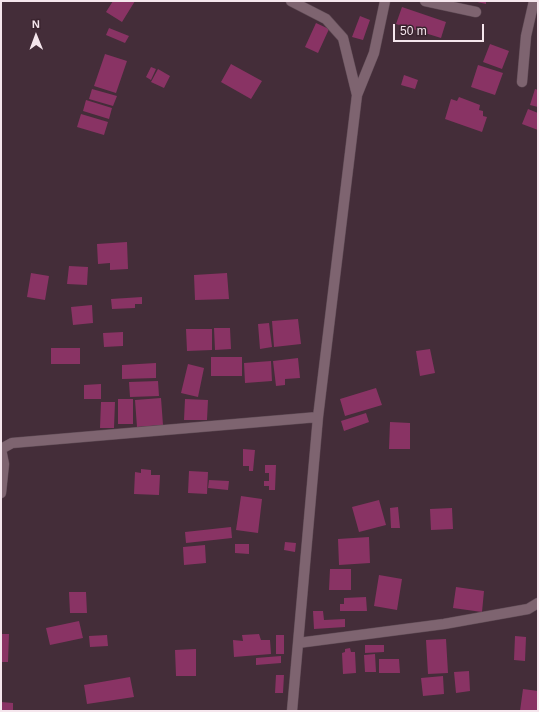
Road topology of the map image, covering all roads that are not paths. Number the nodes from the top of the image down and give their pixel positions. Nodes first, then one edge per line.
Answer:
1 (291, 1) edge
2 (385, 1) edge
3 (426, 1) edge
4 (534, 1) edge
5 (476, 12) dead end
6 (522, 82) dead end
7 (357, 95) junction
8 (318, 417) junction
9 (1, 493) edge
10 (538, 603) edge
11 (298, 642) junction
12 (292, 711) edge

1 - 7 street
2 - 7 street
3 - 5 street
4 - 6 street
7 - 8 street
8 - 9 street
8 - 11 street
10 - 11 street
11 - 12 street

